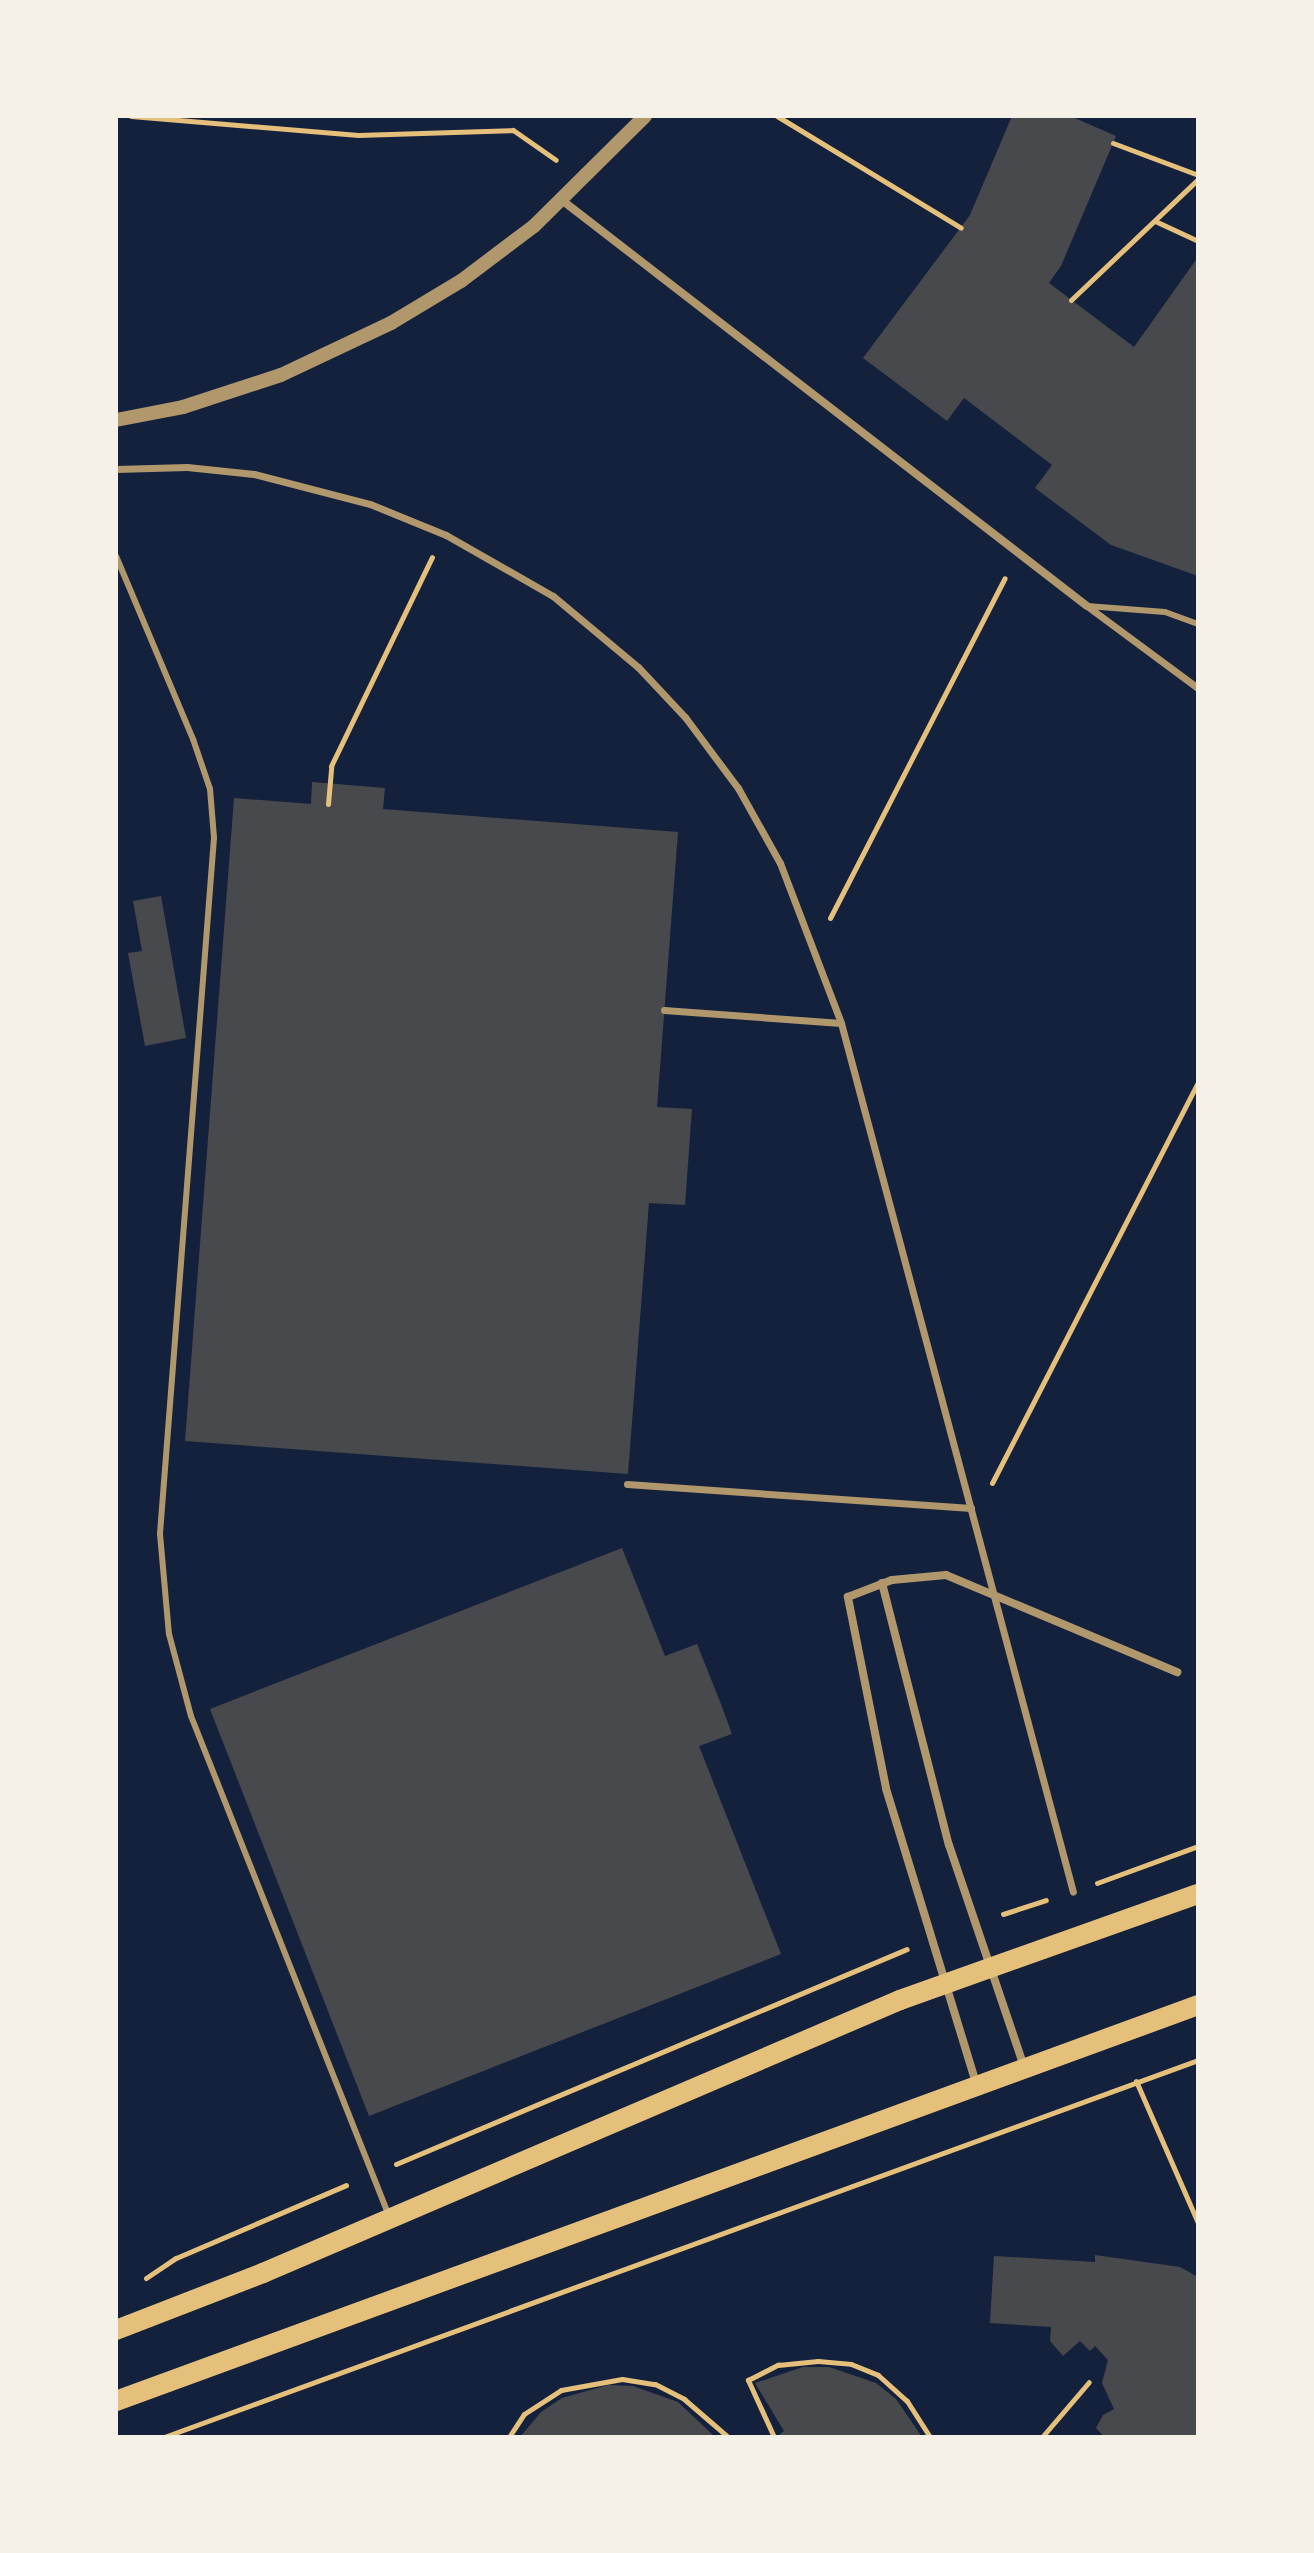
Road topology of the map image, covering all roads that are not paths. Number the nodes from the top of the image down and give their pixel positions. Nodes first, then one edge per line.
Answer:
1 (645, 116) edge
2 (563, 201) junction
3 (116, 420) edge
4 (116, 469) edge
5 (116, 556) edge
6 (1087, 606) junction
7 (1198, 624) edge
8 (1198, 688) edge
9 (664, 1010) dead end
10 (841, 1023) junction
11 (627, 1484) dead end
12 (971, 1508) junction
13 (882, 1583) junction
14 (1177, 1672) dead end
15 (1073, 1892) road end
16 (1198, 1894) edge
17 (989, 1966) junction
18 (946, 1982) junction
19 (1198, 2005) edge
20 (1024, 2066) junction
21 (976, 2083) junction
22 (390, 2219) junction
23 (116, 2330) edge
24 (116, 2401) edge

1 - 2 street
2 - 3 street
2 - 6 street
4 - 10 street
5 - 22 lane
6 - 7 lane
6 - 8 street
9 - 10 street
10 - 12 street
11 - 12 street
12 - 15 street
13 - 14 street
13 - 17 street
13 - 18 street
16 - 17 main road
17 - 18 main road
17 - 20 street
18 - 21 street
18 - 22 main road
19 - 20 main road
20 - 21 main road
21 - 24 main road
22 - 23 main road

